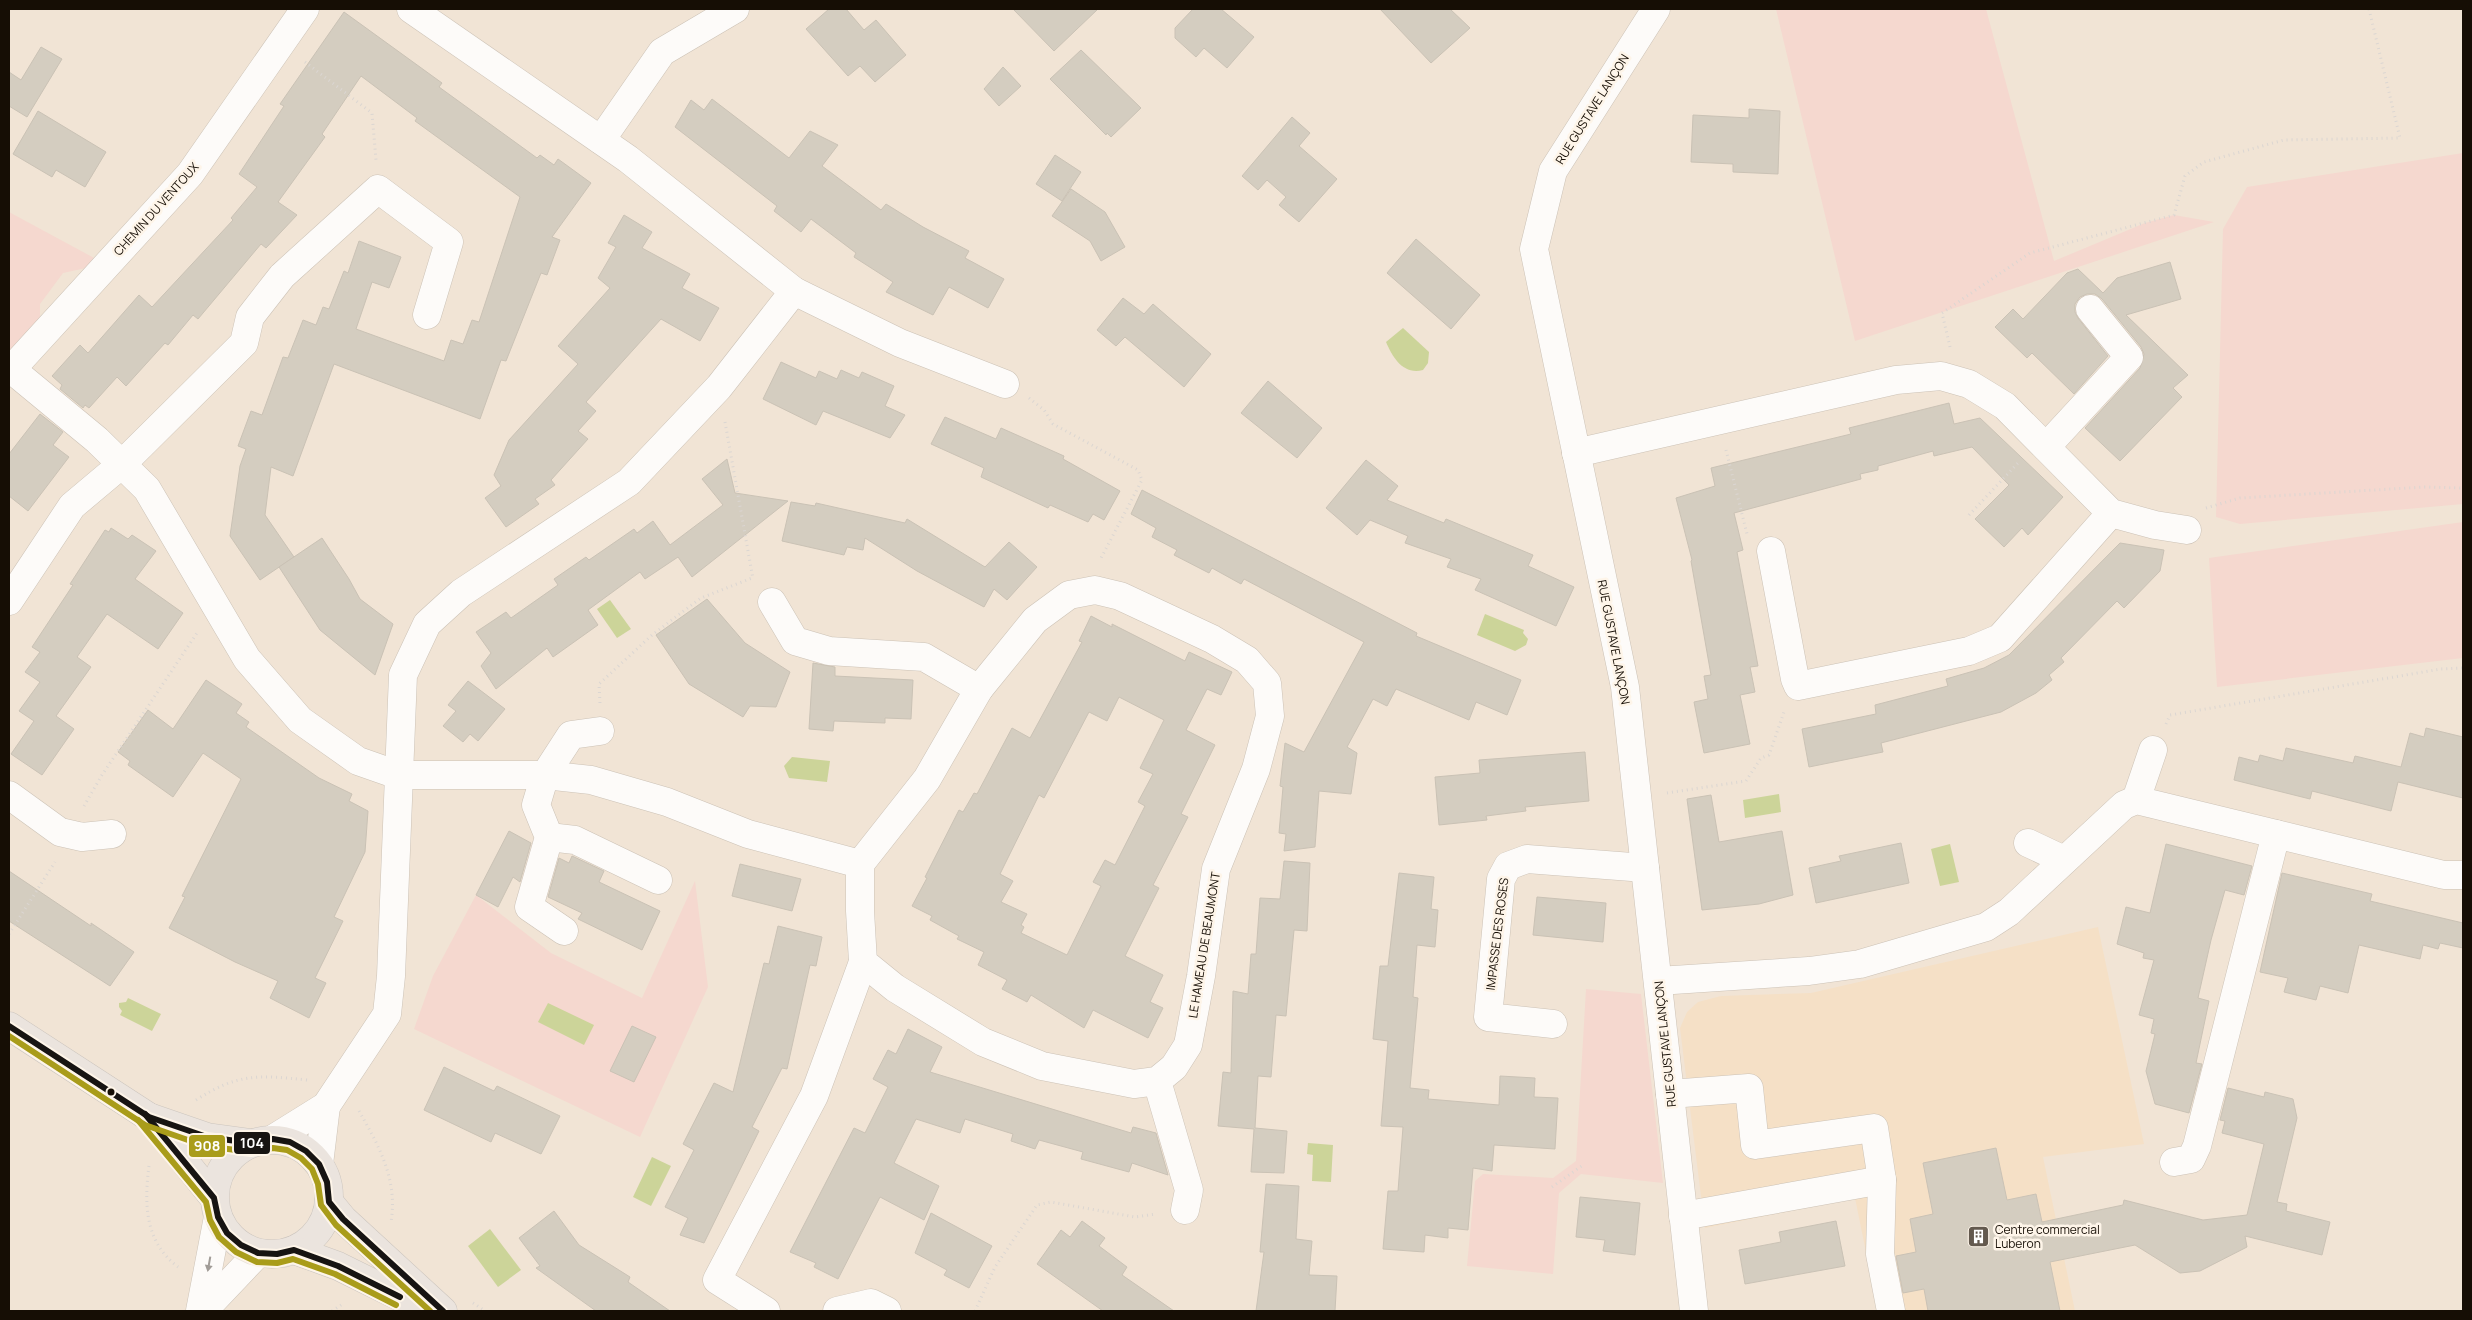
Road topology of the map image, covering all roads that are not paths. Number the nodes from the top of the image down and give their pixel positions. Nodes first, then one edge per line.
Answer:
1 (305, 9) edge
2 (411, 9) edge
3 (735, 9) edge
4 (1656, 9) edge
5 (601, 140) junction
6 (794, 290) junction
7 (2090, 309) dead end
8 (428, 314) dead end
9 (10, 370) edge
10 (1005, 384) road end
11 (2042, 444) junction
12 (1576, 453) junction
13 (122, 464) junction
14 (2111, 514) junction
15 (2192, 520) road end
16 (1771, 552) road end
17 (9, 601) edge
18 (772, 602) road end
19 (979, 689) junction
20 (600, 730) road end
21 (2152, 750) road end
22 (398, 775) junction
23 (545, 775) junction
24 (9, 795) edge
25 (2136, 800) junction
26 (112, 834) dead end
27 (2276, 834) junction
28 (549, 837) junction
29 (2028, 843) dead end
30 (2064, 860) junction
31 (860, 864) junction
32 (1645, 868) junction
33 (2463, 875) edge
34 (658, 880) dead end
35 (564, 931) dead end
36 (863, 962) junction
37 (1658, 981) junction
38 (1553, 1024) dead end
39 (9, 1026) edge
40 (1158, 1081) junction
41 (1670, 1094) junction
42 (326, 1106) junction
43 (149, 1117) junction
44 (262, 1141) junction
45 (2174, 1162) dead end
46 (318, 1164) junction
47 (1882, 1180) junction
48 (329, 1202) junction
49 (216, 1207) junction
50 (1185, 1210) road end
51 (1684, 1216) junction
52 (294, 1250) junction
53 (258, 1253) junction
54 (201, 1311) edge
55 (430, 1311) edge
56 (443, 1311) edge
57 (766, 1311) edge
58 (837, 1311) edge
59 (886, 1311) edge
60 (1694, 1311) edge
61 (1891, 1311) edge

1 - 9 street, CHEMIN DU VENTOUX
2 - 5 street
3 - 5 street
4 - 12 street, RUE GUSTAVE LANÇON
5 - 6 street
6 - 10 street
6 - 22 street
7 - 11 street
8 - 13 street
9 - 13 street
11 - 12 street
11 - 14 street
12 - 32 street, RUE GUSTAVE LANÇON
13 - 17 street
13 - 22 street
14 - 15 street
14 - 16 street
18 - 19 street
19 - 31 street, LE HAMEAU DE BEAUMONT
19 - 40 street, LE HAMEAU DE BEAUMONT
20 - 23 street
21 - 25 street
22 - 23 street
22 - 42 street
23 - 28 street
23 - 31 street
24 - 26 street
25 - 27 street
25 - 30 street
27 - 33 street
27 - 45 street
28 - 34 street
28 - 35 street
29 - 30 street
30 - 37 street
31 - 36 street
32 - 37 street, RUE GUSTAVE LANÇON
32 - 38 street, IMPASSE DES ROSES
36 - 40 street
36 - 57 street
37 - 41 street, RUE GUSTAVE LANÇON
39 - 43 main road
40 - 50 street
41 - 47 street
41 - 51 street, RUE GUSTAVE LANÇON
42 - 44 street
42 - 46 street
43 - 44 main road
43 - 49 main road
44 - 46 main road
44 - 49 main road
46 - 48 main road
47 - 51 street
47 - 61 street
48 - 52 main road
48 - 56 main road
49 - 53 main road
49 -> 54 street
51 - 60 street, RUE GUSTAVE LANÇON
52 - 53 main road
52 - 55 main road
53 - 54 street
58 - 59 street

